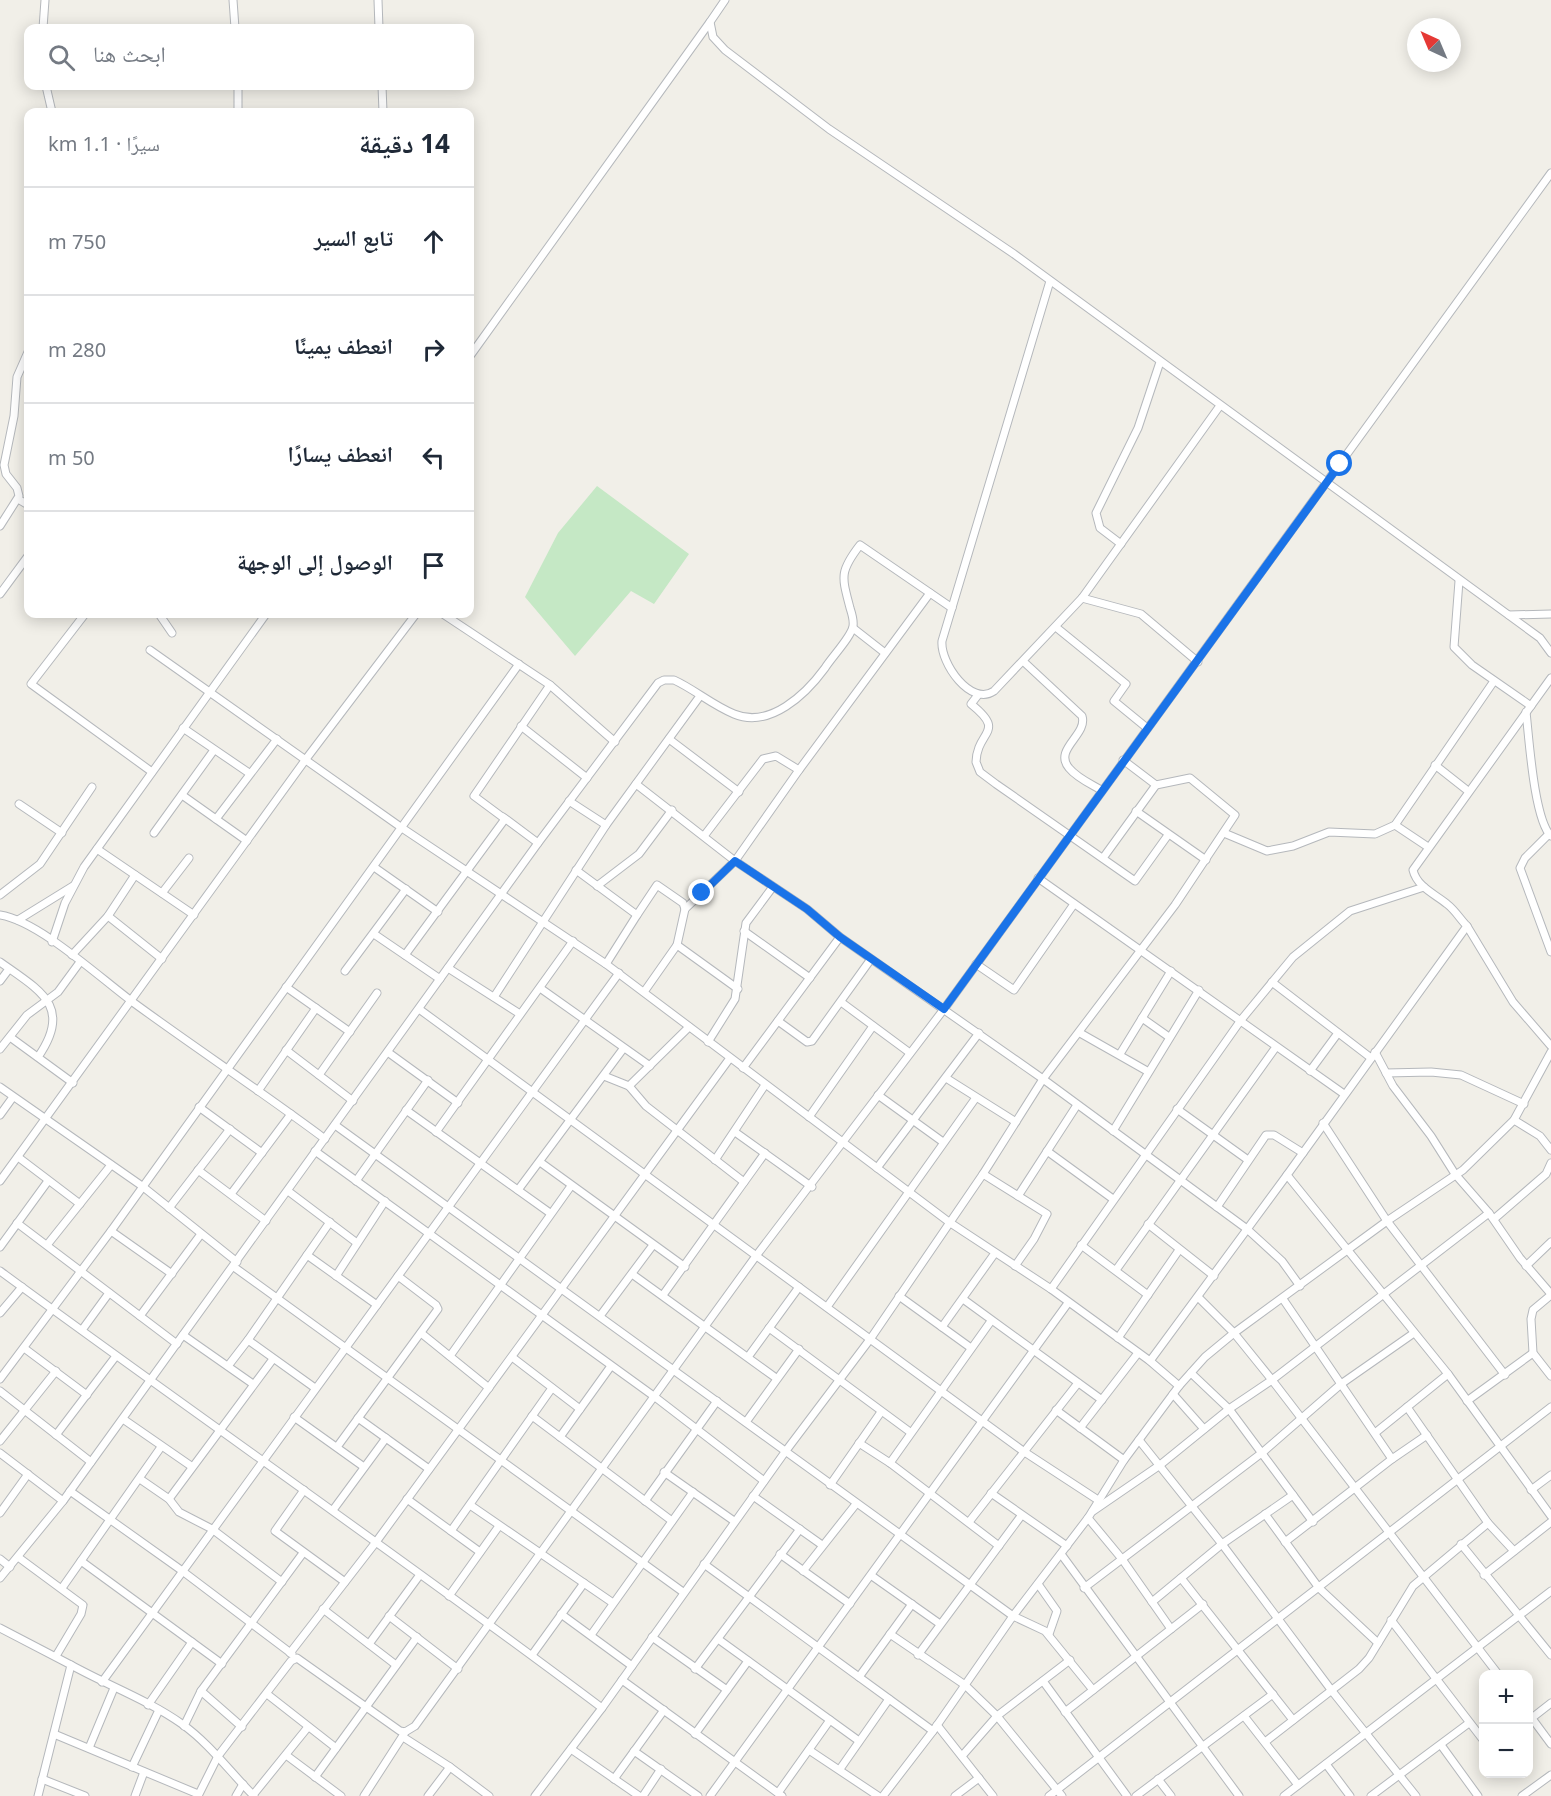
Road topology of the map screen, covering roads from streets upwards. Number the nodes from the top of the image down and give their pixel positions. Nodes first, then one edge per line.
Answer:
1 (45, 0) edge
2 (233, 0) edge
3 (378, 0) edge
4 (725, 0) edge
5 (710, 22) junction
6 (43, 24) edge
7 (235, 24) edge
8 (379, 24) edge
9 (47, 90) edge
10 (238, 90) edge
11 (382, 90) edge
12 (51, 108) edge
13 (238, 108) edge
14 (383, 108) edge
15 (1551, 172) edge
16 (1050, 281) junction
17 (474, 350) edge
18 (24, 361) edge
19 (1160, 362) junction
20 (1219, 406) junction
21 (1326, 484) junction
22 (18, 499) junction
23 (24, 503) edge
24 (0, 526) edge
25 (1121, 544) junction
26 (24, 561) edge
27 (1459, 581) junction
28 (930, 593) junction
29 (0, 594) edge
30 (1082, 598) junction
31 (952, 608) junction
32 (1507, 615) junction
33 (1551, 615) edge
34 (82, 618) edge
35 (162, 618) edge
36 (263, 618) edge
37 (413, 618) edge
38 (449, 618) edge
39 (853, 628) junction
40 (1057, 628) junction
41 (172, 633) dead end
42 (1540, 638) junction
43 (1551, 642) edge
44 (150, 650) dead end
45 (1551, 653) edge
46 (885, 654) junction
47 (1024, 662) junction
48 (1198, 662) junction
49 (519, 664) junction
50 (1551, 678) edge
51 (1494, 681) junction
52 (550, 685) junction
53 (210, 691) junction
54 (978, 695) junction
55 (700, 696) junction
56 (1528, 709) junction
57 (521, 726) junction
58 (183, 728) junction
59 (1147, 728) junction
60 (277, 738) junction
61 (669, 739) junction
62 (615, 742) junction
63 (214, 750) junction
64 (306, 759) junction
65 (1123, 760) junction
66 (1435, 765) junction
67 (799, 770) junction
68 (152, 772) junction
69 (249, 773) junction
70 (587, 778) junction
71 (636, 784) junction
72 (1156, 785) junction
73 (92, 787) dead end
74 (1101, 790) junction
75 (1468, 791) junction
76 (739, 792) junction
77 (182, 795) junction
78 (474, 796) junction
79 (569, 801) junction
80 (19, 804) dead end
81 (672, 810) junction
82 (1136, 812) junction
83 (216, 819) junction
84 (606, 825) junction
85 (1395, 825) junction
86 (402, 828) junction
87 (62, 833) junction
88 (154, 833) dead end
89 (1224, 833) junction
90 (1168, 835) junction
91 (1550, 835) edge
92 (704, 836) junction
93 (1070, 836) junction
94 (247, 841) junction
95 (538, 843) junction
96 (1428, 847) junction
97 (97, 849) junction
98 (189, 858) dead end
99 (1103, 858) junction
100 (1206, 860) junction
101 (735, 861) junction
102 (374, 867) junction
103 (576, 870) junction
104 (467, 873) junction
105 (135, 875) junction
106 (1038, 878) junction
107 (73, 886) junction
108 (597, 886) junction
109 (1424, 887) junction
110 (772, 888) junction
111 (406, 889) junction
112 (162, 893) junction
113 (0, 896) edge
114 (501, 896) junction
115 (1074, 904) junction
116 (685, 909) junction
117 (438, 912) junction
118 (0, 915) edge
119 (194, 915) junction
120 (637, 915) junction
121 (108, 916) junction
122 (18, 920) junction
123 (542, 922) junction
124 (1467, 926) junction
125 (744, 931) junction
126 (374, 934) junction
127 (840, 937) junction
128 (573, 941) junction
129 (52, 942) junction
130 (677, 945) junction
131 (1142, 951) junction
132 (1551, 952) edge
133 (72, 955) junction
134 (405, 956) junction
135 (162, 959) junction
136 (871, 959) junction
137 (0, 962) edge
138 (80, 962) junction
139 (606, 964) junction
140 (976, 964) junction
141 (448, 968) junction
142 (9, 969) junction
143 (345, 971) dead end
144 (1171, 971) junction
145 (618, 973) junction
146 (810, 978) junction
147 (440, 979) junction
148 (0, 981) edge
149 (1272, 982) junction
150 (286, 987) junction
151 (540, 988) junction
152 (738, 989) junction
153 (1199, 990) junction
154 (644, 992) junction
155 (377, 993) dead end
156 (494, 997) junction
157 (47, 1002) junction
158 (132, 1002) junction
159 (841, 1002) junction
160 (316, 1008) junction
161 (419, 1009) junction
162 (944, 1009) junction
163 (520, 1014) junction
164 (1142, 1018) junction
165 (583, 1020) junction
166 (1241, 1020) junction
167 (778, 1021) junction
168 (873, 1026) junction
169 (689, 1027) junction
170 (350, 1032) junction
171 (1080, 1032) junction
172 (979, 1033) junction
173 (1338, 1033) junction
174 (1169, 1036) junction
175 (10, 1037) junction
176 (708, 1042) junction
177 (1551, 1046) edge
178 (1276, 1047) junction
179 (0, 1049) edge
180 (623, 1049) junction
181 (286, 1050) junction
182 (1551, 1052) edge
183 (389, 1053) junction
184 (910, 1053) junction
185 (1120, 1054) junction
186 (1373, 1055) junction
187 (38, 1057) junction
188 (730, 1058) junction
189 (488, 1061) junction
190 (650, 1066) junction
191 (743, 1068) junction
192 (226, 1069) junction
193 (1147, 1071) junction
194 (1310, 1071) junction
195 (1386, 1073) junction
196 (319, 1075) junction
197 (604, 1076) junction
198 (946, 1078) junction
199 (1043, 1079) junction
200 (428, 1080) junction
201 (73, 1083) junction
202 (765, 1085) junction
203 (629, 1086) junction
204 (0, 1087) edge
205 (258, 1091) junction
206 (532, 1091) junction
207 (1344, 1094) junction
208 (878, 1095) junction
209 (13, 1097) junction
210 (975, 1099) junction
211 (353, 1101) junction
212 (458, 1102) junction
213 (1524, 1104) junction
214 (1077, 1105) junction
215 (199, 1107) junction
216 (1178, 1108) junction
217 (406, 1110) junction
218 (291, 1114) junction
219 (0, 1115) edge
220 (809, 1117) junction
221 (45, 1120) junction
222 (1514, 1120) junction
223 (571, 1121) junction
224 (914, 1121) junction
225 (1016, 1122) junction
226 (1323, 1123) junction
227 (335, 1125) junction
228 (230, 1130) junction
229 (436, 1131) junction
230 (677, 1131) junction
231 (1113, 1131) junction
232 (735, 1132) junction
233 (1214, 1136) junction
234 (325, 1139) junction
235 (844, 1142) junction
236 (943, 1142) junction
237 (1551, 1150) edge
238 (315, 1151) junction
239 (1047, 1151) junction
240 (262, 1153) junction
241 (765, 1153) junction
242 (1303, 1153) junction
243 (1145, 1154) junction
244 (374, 1155) junction
245 (18, 1157) junction
246 (715, 1160) junction
247 (1248, 1160) junction
248 (540, 1162) junction
249 (479, 1163) junction
250 (1551, 1163) edge
251 (111, 1166) junction
252 (877, 1168) junction
253 (198, 1170) junction
254 (983, 1174) junction
255 (1455, 1174) junction
256 (1287, 1175) junction
257 (645, 1177) junction
258 (0, 1181) edge
259 (48, 1181) junction
260 (356, 1181) junction
261 (1182, 1181) junction
262 (744, 1182) junction
263 (142, 1186) junction
264 (571, 1186) junction
265 (812, 1187) junction
266 (518, 1190) junction
267 (288, 1191) junction
268 (909, 1192) junction
269 (231, 1194) junction
270 (1018, 1196) junction
271 (1113, 1199) junction
272 (385, 1201) junction
273 (80, 1204) junction
274 (449, 1207) junction
275 (1216, 1207) junction
276 (169, 1208) junction
277 (550, 1213) junction
278 (614, 1216) junction
279 (1491, 1216) junction
280 (266, 1221) junction
281 (1387, 1221) junction
282 (330, 1222) junction
283 (949, 1222) junction
284 (17, 1223) junction
285 (1148, 1224) junction
286 (715, 1226) junction
287 (1247, 1229) junction
288 (111, 1232) junction
289 (201, 1234) junction
290 (429, 1234) junction
291 (1551, 1242) edge
292 (357, 1243) junction
293 (47, 1245) junction
294 (654, 1245) junction
295 (1081, 1245) junction
296 (0, 1247) edge
297 (1179, 1250) junction
298 (1346, 1251) junction
299 (995, 1253) junction
300 (307, 1255) junction
301 (756, 1256) junction
302 (518, 1258) junction
303 (236, 1264) junction
304 (1423, 1265) junction
305 (1015, 1266) junction
306 (1526, 1266) junction
307 (685, 1267) junction
308 (1116, 1270) junction
309 (0, 1271) edge
310 (81, 1271) junction
311 (172, 1274) junction
312 (632, 1274) junction
313 (336, 1276) junction
314 (398, 1276) junction
315 (1214, 1276) junction
316 (500, 1286) junction
317 (1300, 1286) junction
318 (22, 1287) junction
319 (799, 1287) junction
320 (563, 1289) junction
321 (1051, 1289) junction
322 (109, 1293) junction
323 (1382, 1293) junction
324 (663, 1295) junction
325 (1148, 1295) junction
326 (1551, 1295) edge
327 (899, 1296) junction
328 (277, 1297) junction
329 (1198, 1297) junction
330 (963, 1299) junction
331 (1283, 1299) junction
332 (1068, 1303) junction
333 (378, 1305) junction
334 (827, 1307) junction
335 (53, 1309) junction
336 (0, 1313) edge
337 (140, 1316) junction
338 (600, 1316) junction
339 (542, 1317) junction
340 (991, 1321) junction
341 (706, 1327) junction
342 (942, 1327) junction
343 (769, 1328) junction
344 (82, 1330) junction
345 (421, 1333) junction
346 (1234, 1333) junction
347 (1414, 1333) junction
348 (183, 1335) junction
349 (871, 1338) junction
350 (1118, 1338) junction
351 (248, 1340) junction
352 (177, 1344) junction
353 (346, 1347) junction
354 (1315, 1347) junction
355 (24, 1348) junction
356 (971, 1348) junction
357 (799, 1349) junction
358 (1033, 1350) junction
359 (1138, 1353) junction
360 (1533, 1353) junction
361 (117, 1356) junction
362 (450, 1356) junction
363 (512, 1357) junction
364 (748, 1357) junction
365 (273, 1359) junction
366 (1150, 1361) junction
367 (228, 1366) junction
368 (611, 1366) junction
369 (673, 1370) junction
370 (56, 1371) junction
371 (1191, 1373) junction
372 (1448, 1374) junction
373 (1505, 1375) junction
374 (1551, 1376) edge
375 (388, 1377) junction
376 (776, 1378) junction
377 (0, 1379) edge
378 (840, 1380) junction
379 (1272, 1380) junction
380 (150, 1381) junction
381 (1078, 1383) junction
382 (253, 1384) junction
383 (1341, 1384) junction
384 (1179, 1386) junction
385 (315, 1388) junction
386 (489, 1388) junction
387 (552, 1388) junction
388 (941, 1389) junction
389 (0, 1391) edge
390 (1173, 1394) junction
391 (87, 1395) junction
392 (655, 1397) junction
393 (1102, 1400) junction
394 (717, 1401) junction
395 (1467, 1401) junction
396 (1407, 1407) junction
397 (1551, 1407) edge
398 (580, 1409) junction
399 (1229, 1409) junction
400 (24, 1410) junction
401 (1056, 1410) junction
402 (881, 1412) junction
403 (532, 1416) junction
404 (294, 1417) junction
405 (358, 1418) junction
406 (123, 1419) junction
407 (1302, 1419) junction
408 (982, 1420) junction
409 (746, 1422) junction
410 (220, 1428) junction
411 (1080, 1428) junction
412 (459, 1429) junction
413 (697, 1429) junction
414 (1204, 1429) junction
415 (910, 1432) junction
416 (1375, 1433) junction
417 (56, 1436) junction
418 (1427, 1436) junction
419 (560, 1437) junction
420 (386, 1438) junction
421 (1139, 1440) junction
422 (0, 1441) edge
423 (859, 1443) junction
424 (1500, 1446) junction
425 (161, 1447) junction
426 (337, 1447) junction
427 (1023, 1451) junction
428 (785, 1452) junction
429 (1263, 1452) junction
430 (0, 1453) edge
431 (1392, 1459) junction
432 (501, 1460) junction
433 (1124, 1460) junction
434 (264, 1461) junction
435 (91, 1462) junction
436 (890, 1463) junction
437 (1160, 1465) junction
438 (191, 1466) junction
439 (364, 1467) junction
440 (429, 1468) junction
441 (603, 1468) junction
442 (664, 1472) junction
443 (28, 1474) junction
444 (1551, 1475) edge
445 (140, 1479) junction
446 (1458, 1479) junction
447 (764, 1481) junction
448 (830, 1485) junction
449 (1356, 1489) junction
450 (304, 1490) junction
451 (1531, 1490) junction
452 (70, 1491) junction
453 (693, 1492) junction
454 (929, 1493) junction
455 (991, 1493) junction
456 (1293, 1495) junction
457 (753, 1496) junction
458 (407, 1498) junction
459 (169, 1499) junction
460 (1098, 1500) junction
461 (63, 1501) junction
462 (645, 1501) junction
463 (856, 1504) junction
464 (1191, 1504) junction
465 (470, 1505) junction
466 (333, 1510) junction
467 (571, 1510) junction
468 (0, 1513) edge
469 (1265, 1514) junction
470 (1090, 1515) junction
471 (1021, 1516) junction
472 (1551, 1516) edge
473 (111, 1519) junction
474 (672, 1521) junction
475 (734, 1521) junction
476 (969, 1522) junction
477 (1313, 1522) junction
478 (1551, 1522) edge
479 (1488, 1523) junction
480 (499, 1526) junction
481 (212, 1529) junction
482 (800, 1529) junction
483 (451, 1531) junction
484 (1391, 1533) junction
485 (900, 1535) junction
486 (376, 1542) junction
487 (1285, 1542) junction
488 (1222, 1544) junction
489 (1461, 1544) junction
490 (822, 1545) junction
491 (999, 1546) junction
492 (1067, 1546) junction
493 (1514, 1551) junction
494 (480, 1552) junction
495 (303, 1553) junction
496 (540, 1554) junction
497 (780, 1554) junction
498 (1061, 1554) junction
499 (18, 1557) junction
500 (0, 1559) edge
501 (1122, 1559) junction
502 (81, 1561) junction
503 (643, 1563) junction
504 (704, 1564) junction
505 (10, 1567) junction
506 (182, 1570) junction
507 (802, 1570) junction
508 (1484, 1575) junction
509 (419, 1576) junction
510 (872, 1576) junction
511 (1424, 1576) junction
512 (0, 1578) edge
513 (1181, 1578) junction
514 (345, 1581) junction
515 (282, 1582) junction
516 (584, 1583) junction
517 (971, 1584) junction
518 (1038, 1584) junction
519 (62, 1588) junction
520 (1084, 1588) junction
521 (1319, 1588) junction
522 (1551, 1591) edge
523 (683, 1592) junction
524 (748, 1595) junction
525 (449, 1596) junction
526 (1152, 1602) junction
527 (613, 1603) junction
528 (849, 1604) junction
529 (912, 1604) junction
530 (1203, 1604) junction
531 (323, 1610) junction
532 (152, 1613) junction
533 (561, 1614) junction
534 (389, 1616) junction
535 (1013, 1616) junction
536 (1517, 1617) junction
537 (1280, 1618) junction
538 (1391, 1620) junction
539 (252, 1623) junction
540 (489, 1624) junction
541 (940, 1624) junction
542 (0, 1628) edge
543 (1171, 1629) junction
544 (890, 1634) junction
545 (1048, 1634) junction
546 (591, 1635) junction
547 (417, 1636) junction
548 (652, 1637) junction
549 (718, 1639) junction
550 (192, 1642) junction
551 (1378, 1643) junction
552 (369, 1644) junction
553 (819, 1647) junction
554 (1478, 1648) junction
555 (1239, 1649) junction
556 (290, 1653) junction
557 (532, 1655) junction
558 (918, 1655) junction
559 (1551, 1655) edge
560 (56, 1656) junction
561 (1136, 1657) junction
562 (297, 1658) junction
563 (1070, 1660) junction
564 (748, 1661) junction
565 (222, 1664) junction
566 (71, 1665) junction
567 (396, 1665) junction
568 (632, 1666) junction
569 (458, 1669) junction
570 (695, 1669) junction
571 (1495, 1670) edge
572 (859, 1677) junction
573 (622, 1680) junction
574 (1436, 1680) junction
575 (1043, 1681) junction
576 (102, 1682) junction
577 (965, 1685) junction
578 (114, 1688) junction
579 (787, 1689) junction
580 (727, 1690) junction
581 (1093, 1690) junction
582 (201, 1691) junction
583 (1332, 1691) junction
584 (267, 1694) junction
585 (1273, 1694) junction
586 (889, 1699) junction
587 (1168, 1702) junction
588 (1551, 1703) edge
589 (148, 1704) junction
590 (367, 1706) junction
591 (603, 1708) junction
592 (159, 1710) junction
593 (664, 1710) junction
594 (1065, 1712) junction
595 (997, 1716) junction
596 (1244, 1716) junction
597 (1533, 1716) edge
598 (830, 1720) junction
599 (1293, 1720) junction
600 (1533, 1722) edge
601 (1469, 1723) junction
602 (184, 1726) junction
603 (242, 1727) junction
604 (308, 1727) junction
605 (935, 1728) junction
606 (1367, 1733) junction
607 (54, 1734) junction
608 (695, 1734) junction
609 (404, 1735) junction
610 (1479, 1735) edge
611 (859, 1742) junction
612 (1265, 1742) junction
613 (1551, 1744) edge
614 (1441, 1745) junction
615 (1201, 1747) junction
616 (89, 1748) junction
617 (336, 1748) junction
618 (571, 1749) junction
619 (809, 1750) junction
620 (634, 1751) junction
621 (286, 1755) junction
622 (218, 1756) junction
623 (962, 1756) junction
624 (1099, 1757) junction
625 (735, 1764) junction
626 (1326, 1764) junction
627 (132, 1767) junction
628 (450, 1767) junction
629 (661, 1769) junction
630 (840, 1769) junction
631 (144, 1772) junction
632 (1400, 1775) junction
633 (1551, 1775) edge
634 (315, 1777) junction
635 (979, 1778) junction
636 (42, 1779) junction
637 (614, 1779) junction
638 (1158, 1779) junction
639 (243, 1784) junction
640 (1298, 1785) junction
641 (537, 1793) edge
642 (1060, 1793) edge
643 (780, 1794) edge
644 (198, 1795) edge
645 (239, 1795) edge
646 (38, 1796) edge
647 (84, 1796) edge
648 (135, 1796) edge
649 (253, 1796) edge
650 (341, 1796) edge
651 (364, 1796) edge
652 (428, 1796) edge
653 (489, 1796) edge
654 (546, 1796) edge
655 (641, 1796) edge
656 (698, 1796) edge
657 (710, 1796) edge
658 (878, 1796) edge
659 (883, 1796) edge
660 (955, 1796) edge
661 (993, 1796) edge
662 (1049, 1796) edge
663 (1127, 1796) edge
664 (1136, 1796) edge
665 (1171, 1796) edge
666 (1239, 1796) edge
667 (1284, 1796) edge
668 (1350, 1796) edge
669 (1371, 1796) edge
670 (1416, 1796) edge
671 (1478, 1796) edge
672 (1522, 1796) edge

1 - 6 street
2 - 7 street
3 - 8 street
4 - 5 street
5 - 16 street
5 - 17 street
9 - 12 street
10 - 13 street
11 - 14 street
15 - 21 street
16 - 19 street
16 - 31 street
18 - 22 street
19 - 20 street
19 - 25 street
20 - 21 street
20 - 25 street
21 - 27 street
21 - 48 street
22 - 23 street
22 - 24 street
25 - 30 street
26 - 29 street
27 - 32 street
27 - 51 street
28 - 31 street
28 - 39 street
28 - 46 street
30 - 40 street
30 - 48 street
31 - 54 street
32 - 33 street
32 - 42 street
34 - 68 street
35 - 41 street
36 - 53 street
37 - 64 street
38 - 49 street
39 - 46 street
39 - 55 street
40 - 47 street
40 - 59 street
42 - 43 street
42 - 45 street
44 - 53 street
46 - 67 street
47 - 54 street
47 - 74 street
48 - 59 street
49 - 52 street
49 - 86 street
50 - 56 street
51 - 56 street
51 - 66 street
52 - 57 street
52 - 62 street
53 - 58 street
53 - 60 street
54 - 93 street
55 - 61 street
55 - 62 street
56 - 75 street
56 - 91 street
57 - 70 street
57 - 78 street
58 - 63 street
58 - 68 street
59 - 65 street
60 - 64 street
60 - 69 street
61 - 71 street
61 - 76 street
62 - 70 street
63 - 69 street
63 - 77 street
64 - 86 street
64 - 94 street
65 - 72 street
65 - 74 street
66 - 75 street
66 - 85 street
67 - 76 street
67 - 101 street
68 - 97 street
69 - 83 street
70 - 79 street
71 - 81 street
71 - 84 street
72 - 82 street
72 - 89 street
73 - 87 street
74 - 93 street
75 - 96 street
76 - 92 street
77 - 83 street
77 - 88 street
78 - 95 street
78 - 104 street
79 - 84 street
79 - 95 street
80 - 87 street
81 - 92 street
81 - 108 street
82 - 90 street
82 - 99 street
83 - 94 street
84 - 103 street
85 - 89 street
85 - 96 street
86 - 102 street
86 - 104 street
87 - 113 street
89 - 100 street
90 - 99 street
90 - 100 street
91 - 132 street
92 - 101 street
93 - 99 street
93 - 106 street
94 - 119 street
95 - 114 street
96 - 109 street
97 - 105 street
97 - 107 street
98 - 112 street
100 - 131 street
101 - 110 street
101 - 116 street
102 - 111 street
102 - 150 street
103 - 108 street
103 - 123 street
104 - 114 street
104 - 117 street
105 - 112 street
105 - 121 street
106 - 115 street
106 - 140 street
107 - 122 street
107 - 129 street
108 - 120 street
109 - 124 street
109 - 149 street
110 - 125 street
110 - 127 street
111 - 117 street
111 - 126 street
112 - 119 street
114 - 123 street
114 - 141 street
115 - 131 street
115 - 140 street
116 - 120 street
116 - 130 street
117 - 134 street
118 - 122 street
119 - 135 street
120 - 139 street
121 - 133 street
121 - 135 street
122 - 129 street
123 - 128 street
123 - 156 street
124 - 177 street
124 - 186 street
125 - 146 street
125 - 152 street
126 - 134 street
126 - 143 street
127 - 136 street
127 - 146 street
128 - 139 street
128 - 151 street
129 - 133 street
130 - 152 street
130 - 154 street
131 - 144 street
131 - 171 street
133 - 138 street
134 - 147 street
135 - 158 street
136 - 159 street
136 - 162 street
137 - 142 street
138 - 157 street
138 - 158 street
139 - 145 street
140 - 162 street
141 - 147 street
141 - 156 street
142 - 148 street
142 - 157 street
144 - 153 street
144 - 164 street
145 - 154 street
145 - 165 street
146 - 167 street
147 - 161 street
149 - 166 street
149 - 173 street
150 - 160 street
150 - 192 street
151 - 163 street
151 - 165 street
152 - 176 street
153 - 166 street
153 - 174 street
154 - 169 street
155 - 170 street
156 - 163 street
157 - 175 street
157 - 187 street
158 - 192 street
158 - 201 street
159 - 167 street
159 - 168 street
160 - 170 street
160 - 181 street
161 - 183 street
161 - 189 street
162 - 172 street
162 - 184 street
163 - 189 street
164 - 174 street
164 - 185 street
165 - 180 street
165 - 206 street
166 - 178 street
166 - 216 street
167 - 191 street
168 - 184 street
168 - 220 street
169 - 176 street
169 - 190 street
170 - 196 street
171 - 185 street
171 - 199 street
172 - 198 street
172 - 199 street
173 - 186 street
173 - 194 street
174 - 193 street
175 - 179 street
175 - 187 street
176 - 188 street
178 - 194 street
178 - 233 street
180 - 190 street
180 - 197 street
181 - 196 street
181 - 205 street
182 - 213 street
183 - 200 street
183 - 211 street
184 - 208 street
185 - 193 street
186 - 195 street
186 - 207 street
187 - 201 street
188 - 191 street
188 - 230 street
189 - 206 street
189 - 212 street
190 - 203 street
191 - 202 street
192 - 205 street
192 - 215 street
193 - 231 street
194 - 207 street
195 - 213 street
195 - 255 street
196 - 211 street
197 - 203 street
197 - 223 street
198 - 210 street
198 - 224 street
199 - 214 street
199 - 225 street
200 - 212 street
200 - 217 street
201 - 221 street
202 - 220 street
202 - 232 street
203 - 230 street
204 - 209 street
205 - 218 street
206 - 223 street
206 - 249 street
207 - 226 street
208 - 224 street
208 - 235 street
209 - 219 street
209 - 221 street
210 - 225 street
210 - 236 street
211 - 227 street
212 - 229 street
213 - 222 street
214 - 231 street
214 - 239 street
215 - 228 street
215 - 263 street
216 - 233 street
216 - 243 street
217 - 229 street
217 - 244 street
218 - 234 street
218 - 240 street
220 - 235 street
221 - 245 street
221 - 251 street
222 - 237 street
222 - 255 street
223 - 248 street
223 - 257 street
224 - 236 street
224 - 252 street
225 - 254 street
226 - 242 street
226 - 281 street
227 - 234 street
227 - 244 street
228 - 240 street
228 - 253 street
229 - 249 street
230 - 246 street
230 - 257 street
231 - 243 street
232 - 241 street
232 - 246 street
233 - 247 street
233 - 261 street
234 - 238 street
235 - 252 street
235 - 265 street
236 - 268 street
238 - 260 street
238 - 267 street
239 - 270 street
239 - 271 street
240 - 269 street
241 - 262 street
241 - 265 street
242 - 247 street
242 - 256 street
243 - 261 street
243 - 271 street
244 - 260 street
244 - 274 street
245 - 258 street
245 - 259 street
246 - 262 street
247 - 275 street
248 - 264 street
248 - 266 street
249 - 266 street
249 - 274 street
250 - 279 street
251 - 263 street
251 - 273 street
252 - 268 street
253 - 269 street
253 - 276 street
254 - 270 street
254 - 283 street
255 - 279 street
255 - 281 street
256 - 287 street
256 - 298 street
257 - 278 street
257 - 286 street
259 - 273 street
259 - 284 street
260 - 272 street
261 - 275 street
261 - 285 street
262 - 286 street
263 - 276 street
263 - 288 street
264 - 277 street
264 - 278 street
265 - 301 street
266 - 277 street
267 - 280 street
267 - 282 street
268 - 283 street
268 - 334 street
269 - 280 street
270 - 305 street
271 - 295 street
272 - 290 street
272 - 292 street
273 - 293 street
274 - 290 street
274 - 302 street
275 - 287 street
276 - 289 street
277 - 302 street
278 - 294 street
278 - 320 street
279 - 304 street
279 - 306 street
280 - 303 street
281 - 298 street
281 - 304 street
282 - 292 street
282 - 300 street
283 - 299 street
283 - 327 street
284 - 293 street
284 - 296 street
285 - 297 street
285 - 308 street
286 - 301 street
286 - 307 street
287 - 315 street
287 - 317 street
288 - 310 street
288 - 311 street
289 - 303 street
289 - 311 street
290 - 314 street
290 - 316 street
291 - 306 street
292 - 313 street
293 - 310 street
294 - 307 street
294 - 312 street
295 - 308 street
295 - 321 street
297 - 315 street
297 - 325 street
298 - 317 street
298 - 323 street
299 - 305 street
299 - 330 street
300 - 313 street
300 - 328 street
301 - 319 street
301 - 341 street
302 - 316 street
302 - 320 street
303 - 328 street
303 - 348 street
304 - 323 street
304 - 373 street
305 - 321 street
306 - 326 street
307 - 324 street
308 - 325 street
309 - 318 street
310 - 322 street
310 - 335 street
311 - 337 street
312 - 324 street
312 - 338 street
313 - 333 street
314 - 333 street
314 - 345 street
315 - 329 street
316 - 339 street
316 - 362 street
317 - 331 street
318 - 335 street
318 - 336 street
319 - 334 street
319 - 343 street
320 - 338 street
320 - 339 street
321 - 332 street
322 - 337 street
322 - 344 street
323 - 347 street
323 - 354 street
324 - 341 street
325 - 350 street
326 - 360 street
327 - 342 street
327 - 349 street
328 - 351 street
328 - 353 street
329 - 346 street
329 - 366 street
330 - 340 street
330 - 342 street
331 - 346 street
331 - 354 street
332 - 350 street
332 - 358 street
333 - 353 street
334 - 349 street
335 - 344 street
335 - 355 street
337 - 352 street
338 - 369 street
339 - 363 street
339 - 368 street
340 - 356 street
340 - 358 street
341 - 364 street
341 - 369 street
342 - 356 street
343 - 357 street
343 - 364 street
344 - 361 street
345 - 362 street
345 - 375 street
346 - 371 street
346 - 379 street
347 - 372 street
347 - 383 street
348 - 352 street
348 - 367 street
349 - 378 street
349 - 388 street
350 - 359 street
351 - 365 street
351 - 367 street
352 - 380 street
353 - 375 street
353 - 385 street
354 - 379 street
354 - 383 street
355 - 370 street
355 - 377 street
356 - 388 street
357 - 376 street
357 - 378 street
358 - 381 street
358 - 408 street
359 - 366 street
359 - 393 street
360 - 373 street
360 - 374 street
361 - 380 street
361 - 391 street
362 - 386 street
363 - 386 street
363 - 387 street
364 - 376 street
365 - 382 street
365 - 385 street
366 - 384 street
367 - 382 street
368 - 392 street
368 - 398 street
369 - 392 street
369 - 394 street
370 - 391 street
370 - 400 street
371 - 384 street
371 - 399 street
372 - 395 street
372 - 396 street
373 - 395 street
375 - 405 street
375 - 412 street
376 - 409 street
378 - 402 street
378 - 428 street
379 - 399 street
379 - 407 street
380 - 406 street
380 - 410 street
381 - 393 street
381 - 401 street
382 - 410 street
383 - 407 street
383 - 416 street
384 - 390 street
385 - 404 street
386 - 412 street
387 - 398 street
387 - 403 street
388 - 408 street
388 - 415 street
389 - 400 street
390 - 414 street
390 - 421 street
391 - 417 street
392 - 413 street
392 - 441 street
393 - 411 street
394 - 409 street
394 - 413 street
395 - 424 street
396 - 416 street
396 - 418 street
397 - 424 street
398 - 419 street
399 - 414 street
399 - 429 street
400 - 417 street
400 - 422 street
401 - 411 street
401 - 427 street
402 - 415 street
402 - 423 street
403 - 419 street
403 - 432 street
404 - 426 street
404 - 434 street
405 - 420 street
405 - 426 street
406 - 425 street
406 - 435 street
407 - 429 street
407 - 449 street
408 - 427 street
408 - 454 street
409 - 428 street
410 - 434 street
410 - 438 street
411 - 433 street
412 - 432 street
412 - 440 street
413 - 442 street
413 - 447 street
414 - 437 street
415 - 436 street
416 - 431 street
417 - 435 street
418 - 431 street
418 - 446 street
419 - 441 street
420 - 439 street
420 - 440 street
421 - 433 street
421 - 437 street
423 - 436 street
423 - 448 street
424 - 446 street
424 - 451 street
425 - 438 street
425 - 445 street
426 - 439 street
427 - 455 street
427 - 460 street
428 - 447 street
428 - 448 street
429 - 456 street
429 - 464 street
430 - 443 street
431 - 449 street
432 - 465 street
432 - 467 street
433 - 460 street
434 - 450 street
434 - 481 street
435 - 452 street
436 - 454 street
437 - 464 street
437 - 470 street
438 - 459 street
439 - 466 street
440 - 458 street
441 - 462 street
441 - 467 street
442 - 453 street
442 - 462 street
443 - 461 street
443 - 468 street
444 - 451 street
445 - 459 street
445 - 473 street
446 - 479 street
446 - 484 street
447 - 457 street
448 - 463 street
449 - 477 street
449 - 484 street
450 - 466 street
450 - 495 street
451 - 472 street
452 - 461 street
452 - 473 street
453 - 474 street
453 - 475 street
454 - 476 street
454 - 485 street
455 - 471 street
455 - 476 street
456 - 469 street
456 - 477 street
457 - 475 street
457 - 482 street
458 - 483 street
458 - 486 street
459 - 481 street
460 - 470 street
461 - 499 street
462 - 474 street
463 - 485 street
463 - 490 street
464 - 488 street
464 - 501 street
465 - 480 street
465 - 483 street
466 - 486 street
467 - 496 street
467 - 503 street
469 - 487 street
469 - 488 street
470 - 492 street
470 - 501 street
471 - 491 street
471 - 492 street
473 - 502 street
473 - 506 street
474 - 503 street
475 - 504 street
476 - 491 street
477 - 487 street
478 - 493 street
479 - 489 street
479 - 493 street
480 - 494 street
480 - 496 street
481 - 506 street
481 - 515 street
482 - 490 street
482 - 497 street
483 - 494 street
484 - 511 street
484 - 521 street
485 - 510 street
485 - 517 street
486 - 509 street
486 - 514 street
487 - 521 street
488 - 513 street
488 - 537 street
489 - 508 street
489 - 511 street
490 - 507 street
491 - 517 street
492 - 498 street
493 - 508 street
494 - 525 street
495 - 514 street
495 - 515 street
496 - 516 street
496 - 540 street
497 - 507 street
497 - 524 street
498 - 518 street
498 - 520 street
499 - 505 street
499 - 519 street
500 - 505 street
501 - 520 street
501 - 526 street
502 - 519 street
502 - 532 street
503 - 523 street
503 - 527 street
504 - 523 street
504 - 524 street
505 - 512 street
506 - 532 street
506 - 539 street
507 - 528 street
508 - 536 street
509 - 525 street
509 - 534 street
510 - 528 street
510 - 529 street
511 - 538 street
511 - 554 street
513 - 526 street
513 - 530 street
514 - 531 street
515 - 539 street
516 - 527 street
516 - 533 street
517 - 535 street
517 - 541 street
518 - 535 street
518 - 545 street
519 - 560 street
520 - 561 street
521 - 537 street
521 - 551 street
522 - 536 street
523 - 548 street
524 - 549 street
524 - 553 street
525 - 540 street
526 - 543 street
527 - 546 street
528 - 553 street
529 - 541 street
529 - 544 street
530 - 543 street
530 - 555 street
531 - 552 street
531 - 556 street
532 - 550 street
532 - 576 street
533 - 546 street
533 - 557 street
534 - 547 street
534 - 552 street
535 - 545 street
535 - 577 street
536 - 554 street
536 - 559 street
537 - 555 street
537 - 583 street
538 - 551 street
538 - 574 street
539 - 556 street
539 - 565 street
540 - 557 street
540 - 569 street
541 - 558 street
542 - 560 street
543 - 561 street
544 - 558 street
544 - 572 street
545 - 563 street
546 - 568 street
547 - 567 street
547 - 569 street
548 - 568 street
548 - 570 street
549 - 564 street
549 - 570 street
550 - 565 street
550 - 589 street
551 - 583 street
552 - 567 street
553 - 572 street
553 - 579 street
554 - 571 street
554 - 574 street
555 - 585 street
555 - 587 street
556 - 562 street
557 - 591 street
558 - 577 street
560 - 566 street
561 - 581 street
561 - 587 street
562 - 584 street
562 - 590 street
563 - 575 street
563 - 581 street
564 - 579 street
564 - 580 street
565 - 582 street
566 - 576 street
566 - 607 street
567 - 590 street
568 - 573 street
569 - 609 street
570 - 580 street
572 - 586 street
573 - 591 street
573 - 593 street
574 - 601 street
574 - 606 street
575 - 594 street
575 - 595 street
576 - 578 street
577 - 595 street
577 - 605 street
578 - 589 street
578 - 616 street
579 - 598 street
579 - 625 street
580 - 608 street
581 - 594 street
582 - 602 street
582 - 603 street
583 - 599 street
583 - 606 street
584 - 603 street
584 - 604 street
585 - 596 street
585 - 599 street
586 - 605 street
586 - 611 street
587 - 615 street
587 - 624 street
588 - 597 street
589 - 592 street
590 - 609 street
590 - 617 street
591 - 618 street
592 - 602 street
592 - 627 street
593 - 608 street
593 - 620 street
594 - 624 street
595 - 623 street
595 - 642 street
596 - 612 street
596 - 615 street
598 - 611 street
598 - 619 street
599 - 612 street
600 - 613 street
601 - 610 street
601 - 614 street
602 - 622 street
603 - 622 street
604 - 617 street
604 - 621 street
605 - 623 street
605 - 659 street
606 - 626 street
606 - 632 street
607 - 616 street
607 - 636 street
608 - 625 street
609 - 628 street
609 - 651 street
611 - 630 street
612 - 640 street
614 - 632 street
614 - 671 street
615 - 638 street
615 - 666 street
616 - 627 street
617 - 634 street
618 - 637 street
618 - 641 street
619 - 630 street
619 - 643 street
620 - 629 street
620 - 637 street
621 - 634 street
621 - 649 street
622 - 639 street
622 - 644 street
623 - 635 street
624 - 642 street
624 - 663 street
625 - 643 street
625 - 657 street
626 - 640 street
626 - 668 street
627 - 631 street
628 - 652 street
628 - 653 street
629 - 655 street
629 - 656 street
630 - 658 street
631 - 644 street
631 - 648 street
632 - 669 street
632 - 670 street
633 - 672 street
634 - 650 street
635 - 660 street
635 - 661 street
636 - 646 street
636 - 647 street
637 - 655 street
638 - 664 street
638 - 665 street
639 - 645 street
639 - 649 street
640 - 667 street
641 - 654 street
642 - 662 street

